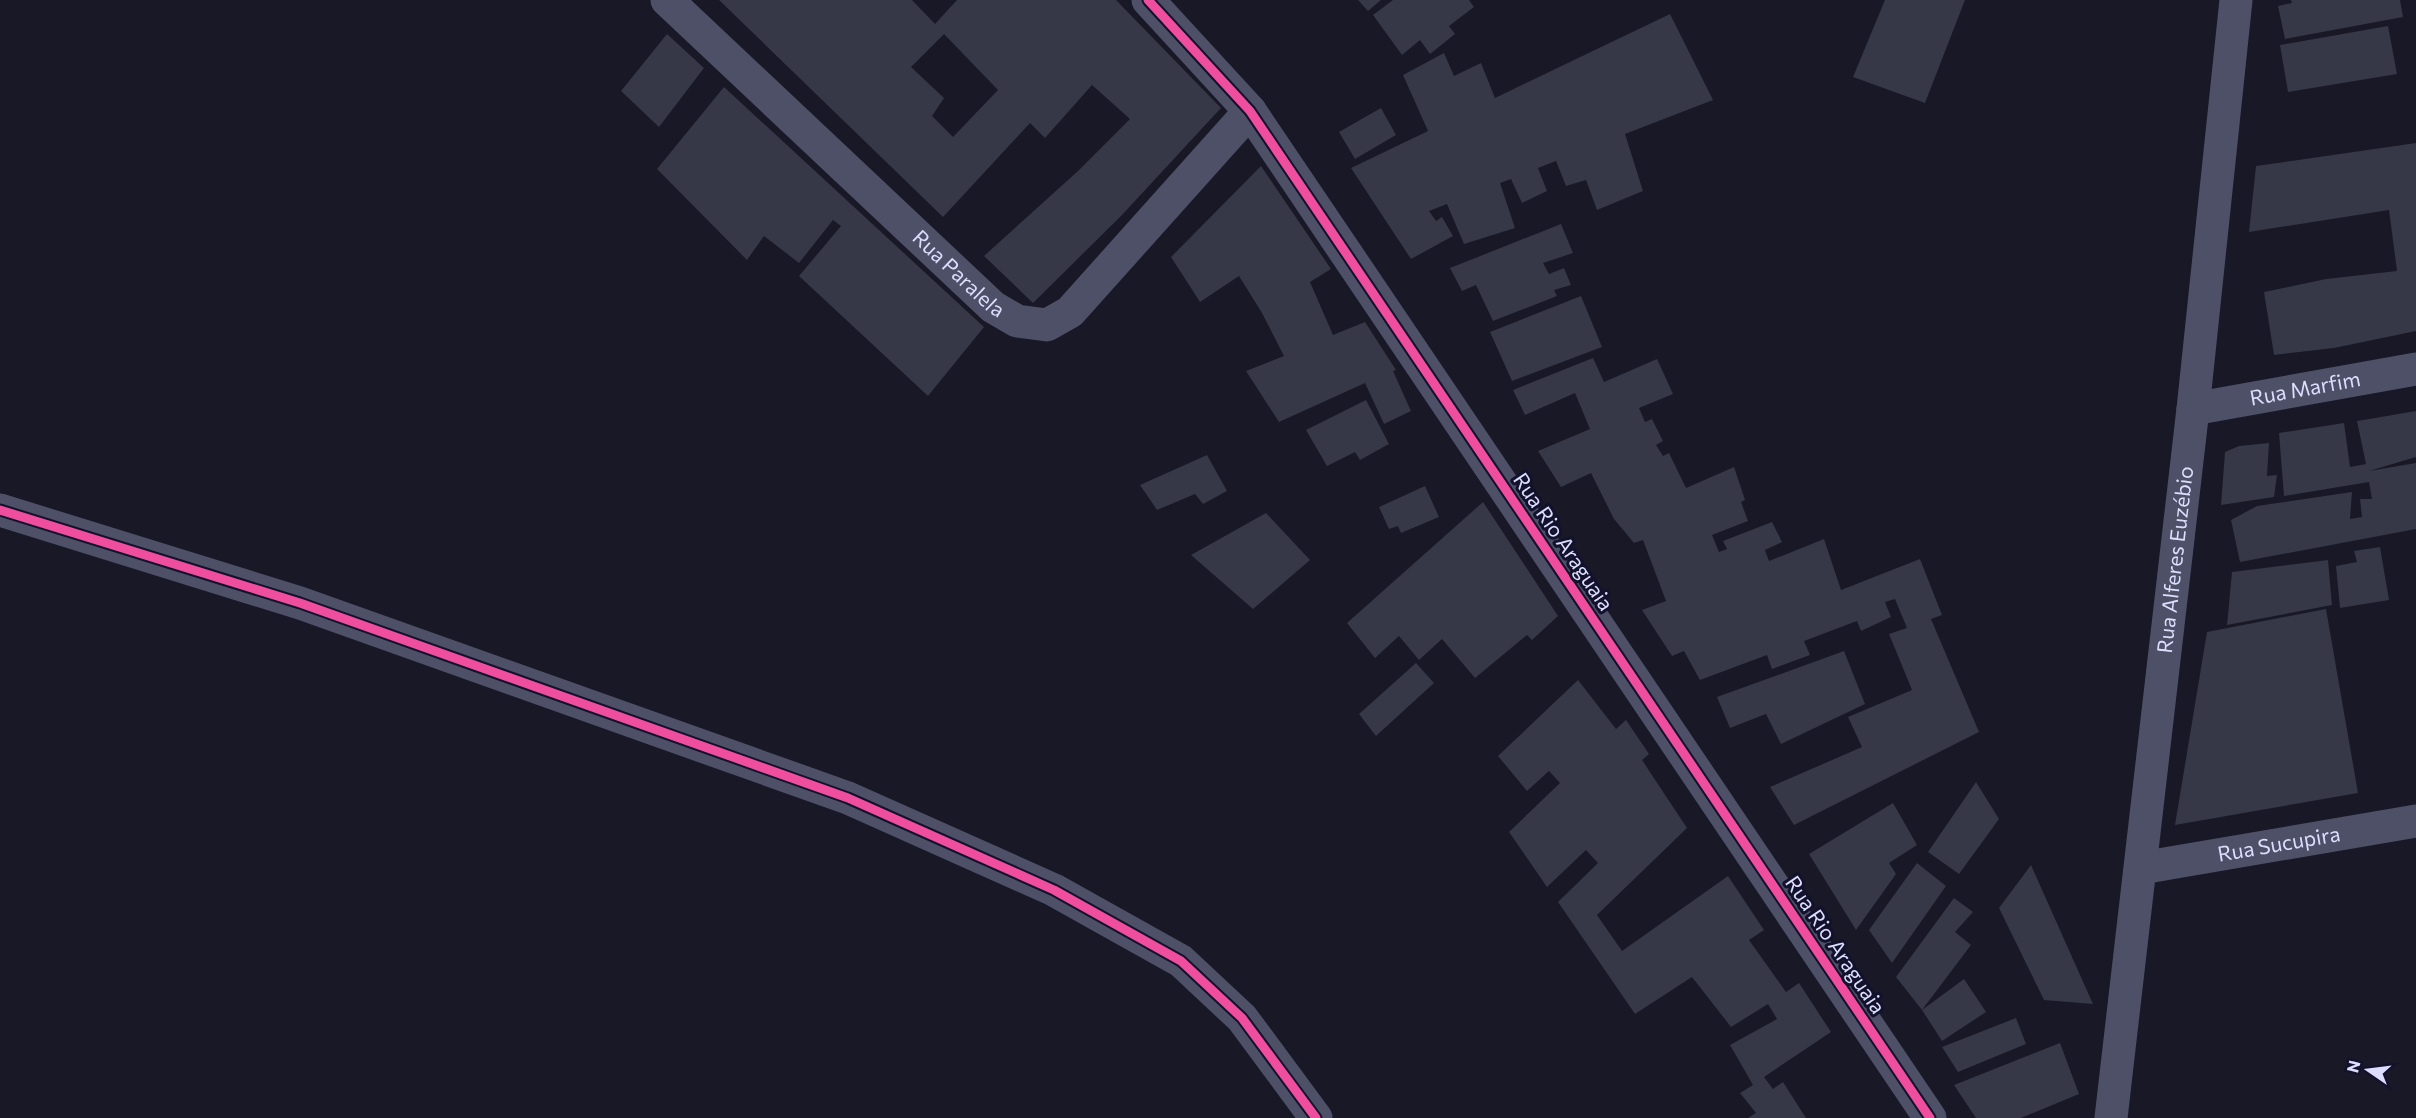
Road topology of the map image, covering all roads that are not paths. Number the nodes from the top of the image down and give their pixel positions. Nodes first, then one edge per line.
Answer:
1 (667, 0) edge
2 (1148, 0) edge
3 (2236, 0) edge
4 (1250, 111) junction
5 (2416, 369) edge
6 (2193, 409) junction
7 (0, 510) edge
8 (2416, 821) edge
9 (2141, 868) junction
10 (1316, 1118) edge
11 (1930, 1118) edge
12 (2111, 1118) edge

1 - 4 street, Rua Paralela
2 - 4 street, Rua Rio Araguaia
3 - 6 street, Rua Alferes Euzébio
4 - 11 street, Rua Rio Araguaia
5 - 6 street, Rua Marfim
6 - 9 street, Rua Alferes Euzébio
7 - 10 street
8 - 9 street, Rua Sucupira
9 - 12 street, Rua Alferes Euzébio

